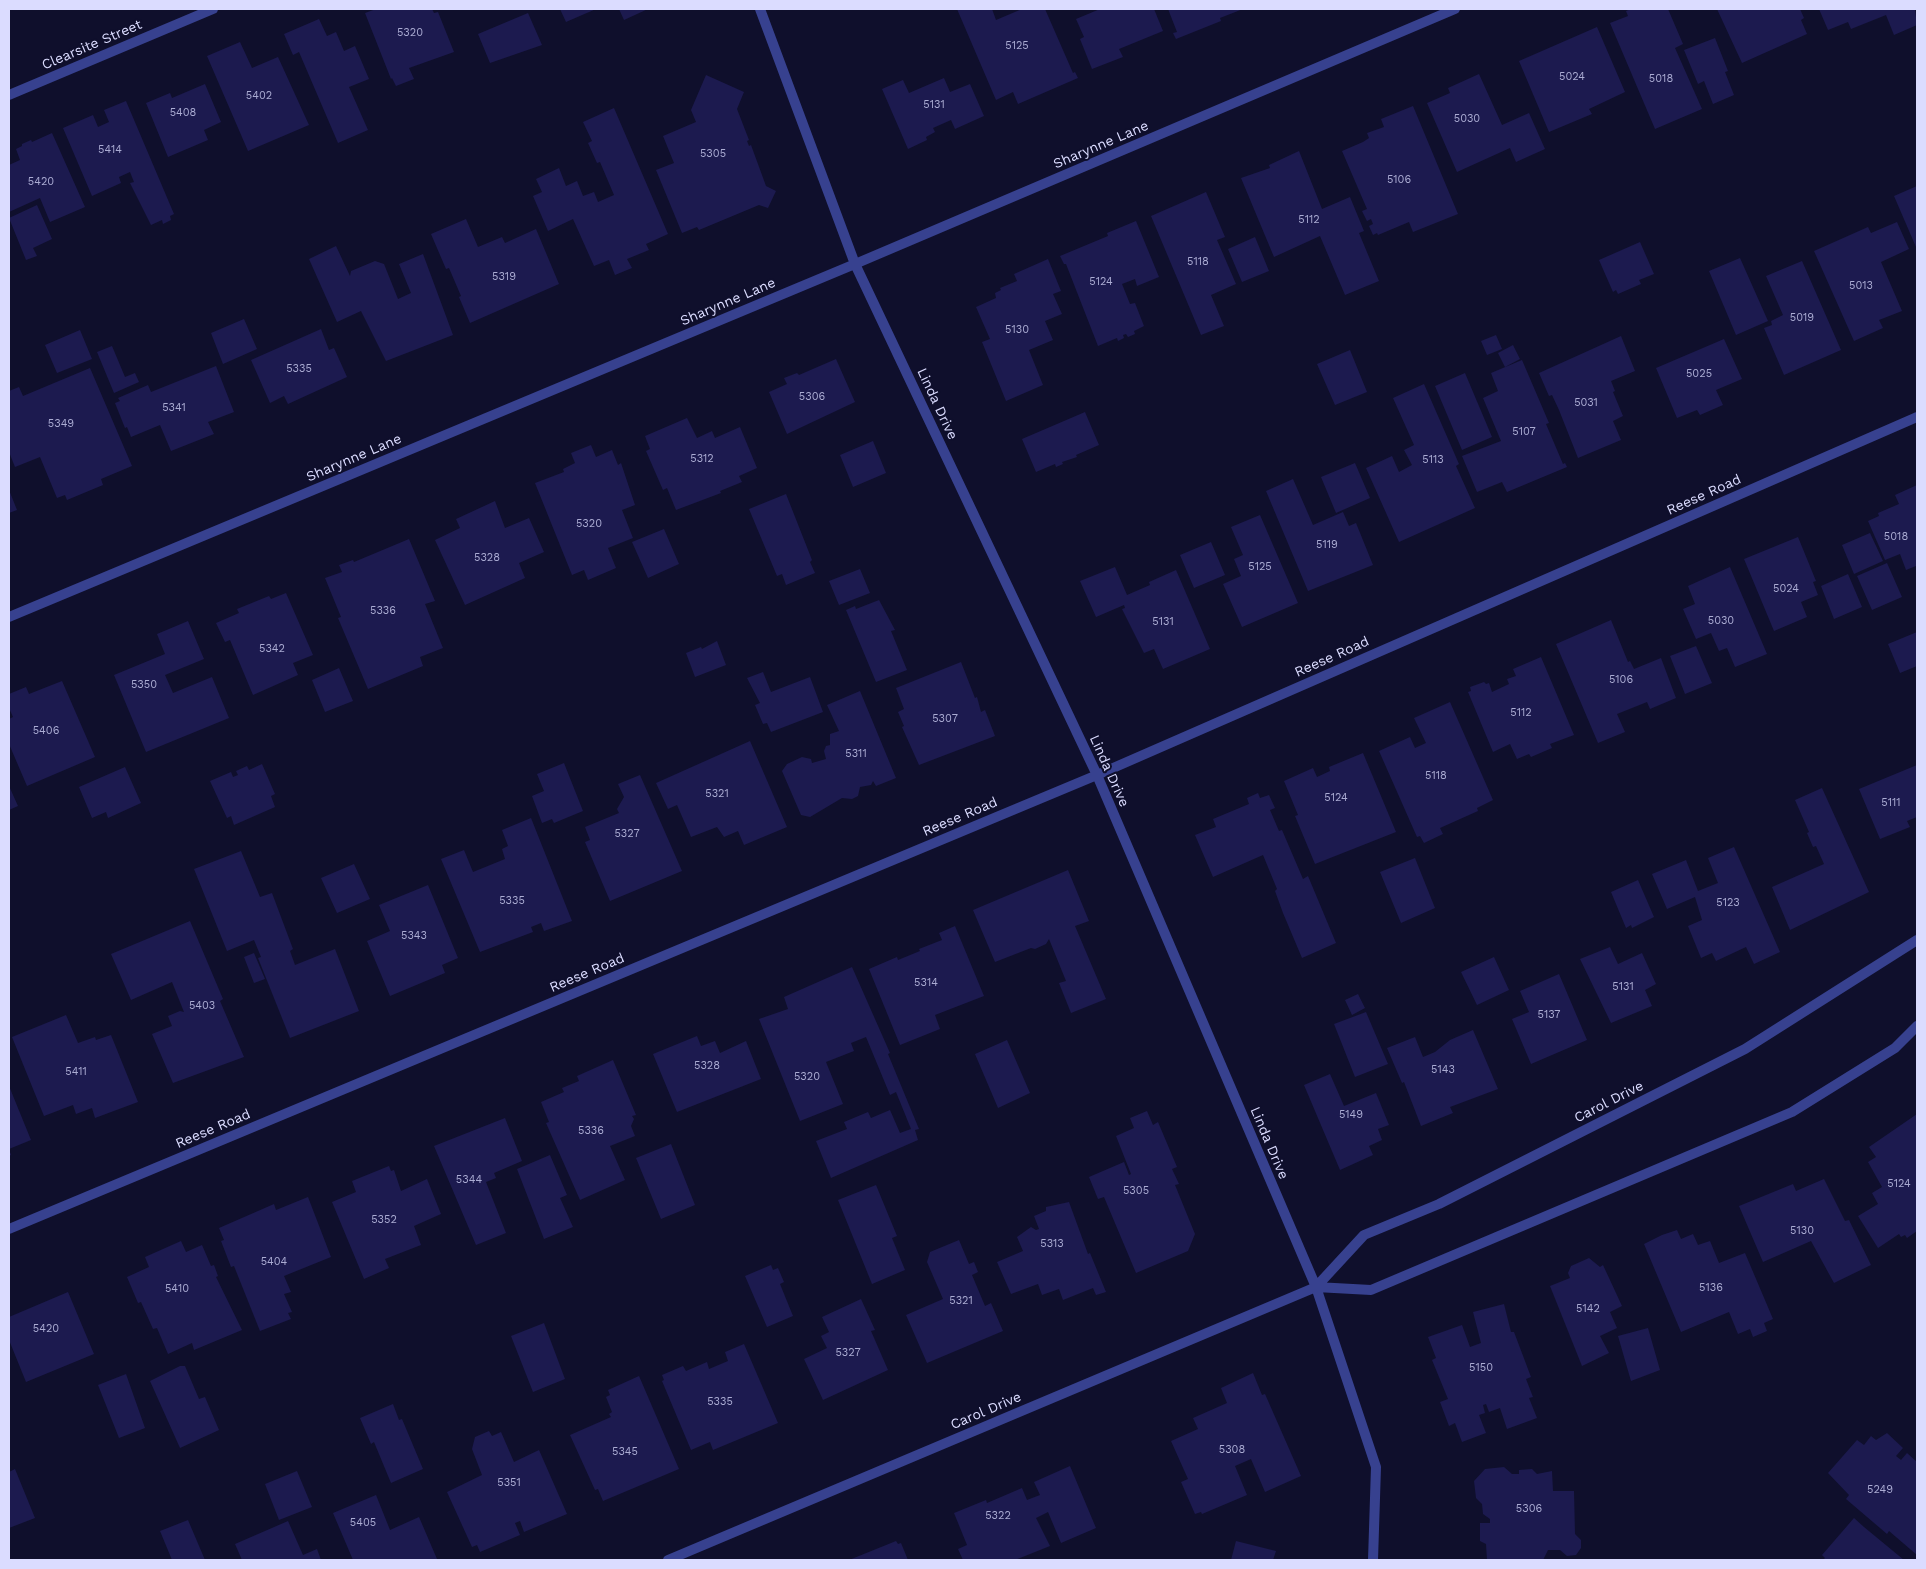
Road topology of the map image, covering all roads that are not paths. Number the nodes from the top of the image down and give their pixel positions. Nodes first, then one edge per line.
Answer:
1 (213, 9) edge
2 (760, 9) edge
3 (1455, 9) edge
4 (9, 94) edge
5 (856, 264) junction
6 (1917, 417) edge
7 (9, 617) edge
8 (1097, 775) junction
9 (1917, 940) edge
10 (1917, 1026) edge
11 (9, 1229) edge
12 (1316, 1287) junction
13 (668, 1560) edge
14 (1373, 1560) edge

1 - 4 street, Clearsite Street
2 - 5 street, Linda Drive
3 - 5 street, Sharynne Lane
5 - 7 street, Sharynne Lane
5 - 8 street, Linda Drive
6 - 8 street, Reese Road
8 - 11 street, Reese Road
8 - 12 street, Linda Drive
9 - 12 street, Carol Drive
10 - 12 street, Carol Drive
12 - 13 street, Carol Drive
12 - 14 street, Linda Drive

